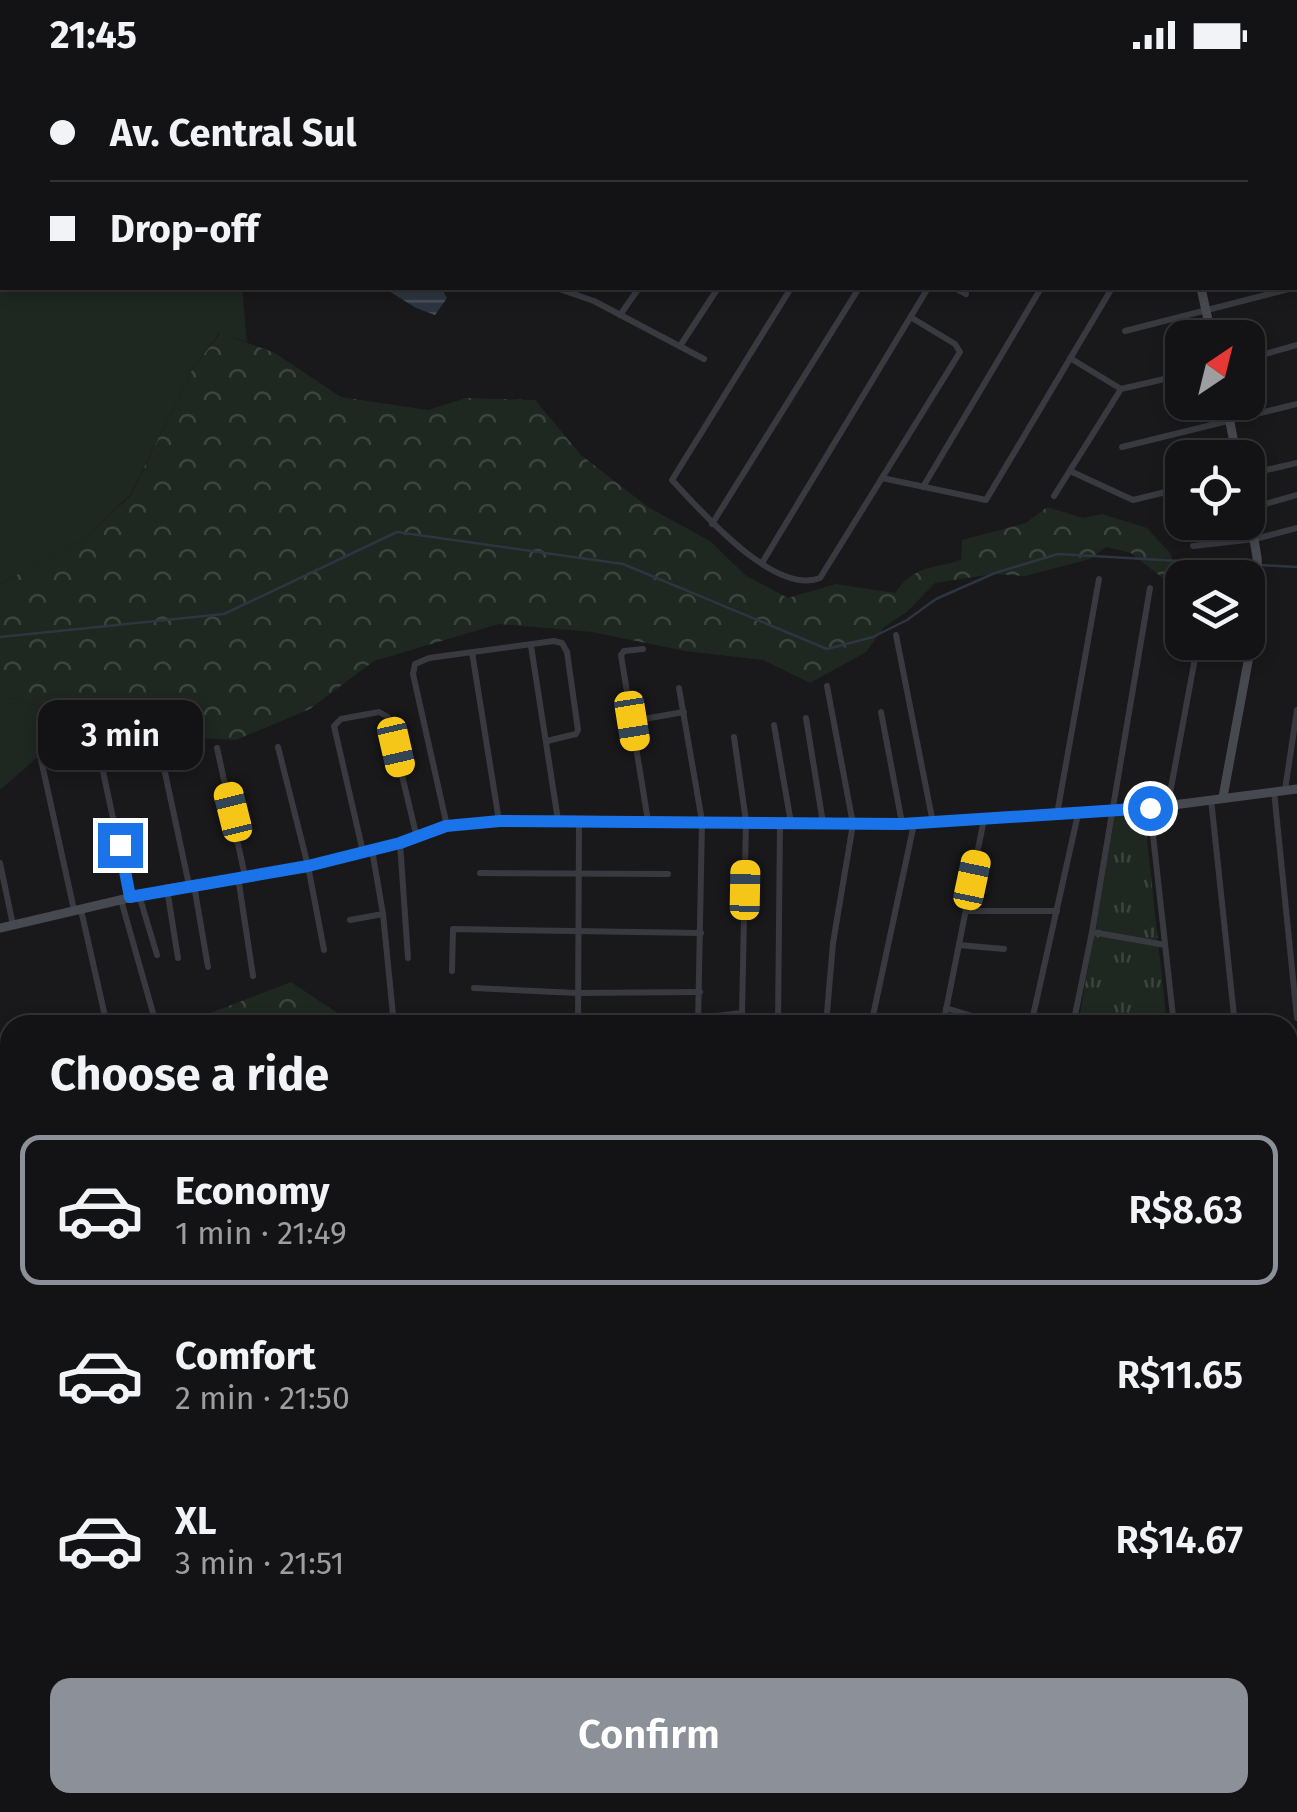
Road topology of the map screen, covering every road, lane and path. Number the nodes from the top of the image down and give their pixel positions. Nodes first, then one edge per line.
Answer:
1 (566, 290) edge
2 (638, 290) edge
3 (717, 290) edge
4 (790, 290) edge
5 (858, 290) edge
6 (927, 290) edge
7 (959, 290) edge
8 (1040, 290) edge
9 (1111, 290) edge
10 (1202, 290) edge
11 (1289, 290) edge
12 (966, 294) dead end
13 (1206, 311) junction
14 (620, 315) junction
15 (912, 318) junction
16 (1208, 320) edge
17 (1125, 331) dead end
18 (1297, 345) edge
19 (680, 346) junction
20 (1265, 354) edge
21 (1070, 358) junction
22 (704, 359) dead end
23 (1165, 379) edge
24 (1121, 389) junction
25 (1297, 404) edge
26 (1265, 411) edge
27 (1225, 420) edge
28 (1122, 447) dead end
29 (1297, 463) edge
30 (1265, 470) edge
31 (1070, 471) junction
32 (882, 478) junction
33 (924, 486) junction
34 (1165, 492) edge
35 (1054, 496) dead end
36 (1297, 496) edge
37 (1265, 503) edge
38 (712, 524) junction
39 (1297, 528) edge
40 (1265, 536) edge
41 (1246, 540) edge
42 (1255, 540) edge
43 (1193, 546) dead end
44 (762, 563) junction
45 (1098, 579) dead end
46 (1150, 588) dead end
47 (896, 635) dead end
48 (530, 646) junction
49 (643, 649) dead end
50 (472, 652) junction
51 (1195, 660) edge
52 (827, 686) dead end
53 (679, 688) dead end
54 (1297, 710) edge
55 (684, 712) junction
56 (880, 712) dead end
57 (806, 718) dead end
58 (632, 721) junction
59 (774, 726) dead end
60 (734, 737) dead end
61 (547, 742) junction
62 (278, 747) dead end
63 (217, 748) dead end
64 (99, 754) dead end
65 (40, 755) dead end
66 (164, 768) dead end
67 (1297, 789) edge
68 (1280, 791) junction
69 (1223, 797) junction
70 (1211, 799) junction
71 (1168, 804) junction
72 (1150, 808) junction
73 (1112, 810) junction
74 (1078, 814) junction
75 (1057, 815) junction
76 (984, 819) junction
77 (558, 820) junction
78 (500, 821) junction
79 (648, 821) junction
80 (702, 821) junction
81 (746, 821) junction
82 (579, 822) junction
83 (785, 822) junction
84 (823, 822) junction
85 (932, 823) junction
86 (853, 824) junction
87 (902, 824) junction
88 (914, 824) junction
89 (446, 826) junction
90 (417, 838) junction
91 (400, 843) junction
92 (368, 851) junction
93 (0, 863) edge
94 (308, 866) junction
95 (480, 873) dead end
96 (579, 873) junction
97 (668, 874) dead end
98 (242, 877) junction
99 (192, 886) junction
100 (167, 889) junction
101 (130, 897) junction
102 (78, 910) junction
103 (966, 911) junction
104 (1057, 911) junction
105 (383, 914) junction
106 (350, 920) dead end
107 (13, 925) junction
108 (0, 928) edge
109 (1092, 932) junction
110 (578, 933) junction
111 (701, 933) junction
112 (1165, 945) junction
113 (959, 946) junction
114 (1004, 949) dead end
115 (324, 950) dead end
116 (157, 956) dead end
117 (178, 958) dead end
118 (408, 958) dead end
119 (208, 967) dead end
120 (452, 970) dead end
121 (253, 976) dead end
122 (474, 988) dead end
123 (577, 992) junction
124 (700, 992) junction
125 (946, 1008) junction
126 (152, 1013) dead end
127 (104, 1015) edge
128 (393, 1015) edge
129 (578, 1015) edge
130 (699, 1015) edge
131 (737, 1015) edge
132 (778, 1015) edge
133 (827, 1015) edge
134 (874, 1015) edge
135 (945, 1015) edge
136 (969, 1015) edge
137 (1033, 1015) edge
138 (1075, 1015) edge
139 (1173, 1015) edge
140 (1234, 1015) edge
141 (1297, 1015) edge

1 - 14 street
2 - 14 street
3 - 19 street
4 - 38 street
5 - 38 street
6 - 15 street
7 - 12 street
8 - 33 street
9 - 21 street
10 - 13 street
11 - 13 street
13 - 16 street
13 - 17 street
14 - 19 street
15 - 32 street
15 - 44 street
18 - 20 street
19 - 22 street
21 - 24 street
21 - 33 street
23 - 24 street
24 - 31 street
25 - 26 street
27 - 28 street
29 - 30 street
31 - 34 street
31 - 35 street
32 - 33 street
32 - 44 street
36 - 37 street
38 - 44 street
39 - 40 street
41 - 43 street
42 - 69 street
45 - 75 street
46 - 73 street
47 - 85 street
48 - 50 street
48 - 61 street
48 - 61 street
49 - 58 street
50 - 78 street
50 - 89 street
51 - 71 street
52 - 86 street
53 - 55 street
54 - 68 street
55 - 58 street
55 - 80 street
56 - 87 street
57 - 84 street
58 - 79 street
59 - 83 street
60 - 81 street
61 - 77 street
62 - 94 street
63 - 98 street
64 - 101 street
65 - 102 street
66 - 99 street
67 - 68 street
68 - 69 street
68 - 141 street
69 - 70 street
70 - 71 street
70 - 140 street
71 - 72 street
72 - 73 street
72 - 112 street
73 - 74 street
73 - 109 street
74 - 75 street
74 - 104 street
75 - 76 street
76 - 85 street
76 - 103 street
77 - 78 street
77 - 82 street
78 - 89 street
79 - 80 street
79 - 82 street
80 - 81 street
80 - 111 street
81 - 83 street
81 - 131 street
82 - 96 street
83 - 84 street
83 - 132 street
84 - 86 street
85 - 88 street
86 - 87 street
86 - 133 street
87 - 88 street
88 - 134 street
89 - 90 street
90 - 91 street
90 - 92 street
91 - 92 street
91 - 118 street
92 - 94 street
92 - 105 street
93 - 107 street
94 - 98 street
94 - 115 street
95 - 96 street
96 - 97 street
96 - 110 street
98 - 99 street
98 - 121 street
99 - 100 street
99 - 119 street
100 - 101 street
100 - 117 street
101 - 102 street
101 - 116 street
101 - 126 street
102 - 107 street
102 - 127 street
103 - 104 street
103 - 113 street
104 - 137 street
105 - 106 street
105 - 128 street
107 - 108 street
109 - 112 street
109 - 138 street
110 - 111 street
110 - 120 street
110 - 123 street
111 - 124 street
112 - 139 street
113 - 114 street
113 - 125 street
122 - 123 street
123 - 124 street
123 - 129 street
124 - 130 street
125 - 135 street
125 - 136 street

